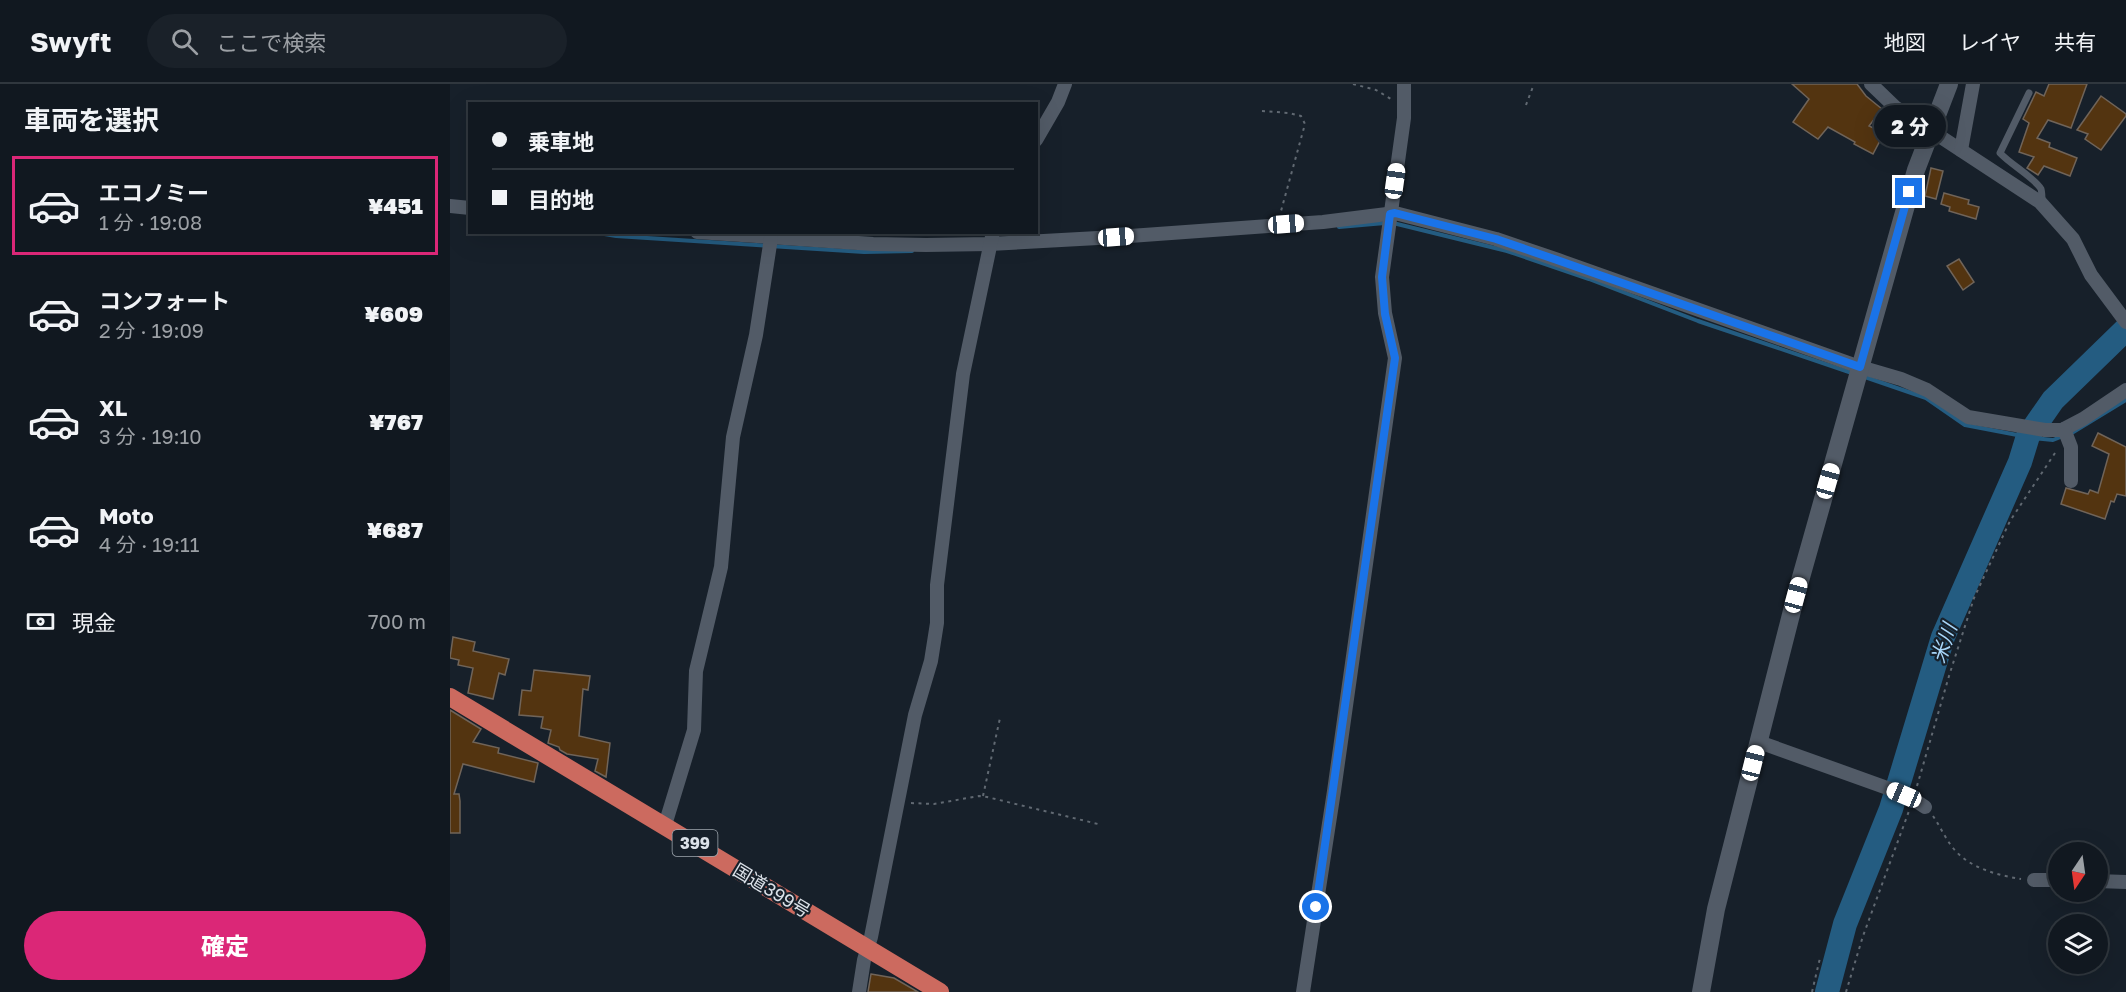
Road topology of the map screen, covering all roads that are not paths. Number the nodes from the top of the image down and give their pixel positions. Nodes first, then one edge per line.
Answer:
1 (1065, 84) edge
2 (1404, 84) edge
3 (1871, 84) edge
4 (1949, 84) edge
5 (1973, 84) edge
6 (2029, 93) dead end
7 (1930, 130) junction
8 (1038, 137) edge
9 (1961, 150) junction
10 (2042, 204) junction
11 (450, 206) edge
12 (468, 208) edge
13 (1389, 220) junction
14 (711, 234) edge
15 (770, 243) junction
16 (990, 245) edge
17 (2122, 318) edge
18 (1860, 367) junction
19 (2126, 390) edge
20 (2067, 435) junction
21 (2071, 481) dead end
22 (450, 697) edge
23 (1759, 742) junction
24 (1925, 807) road end
25 (665, 825) junction
26 (2034, 880) road end
27 (2048, 880) edge
28 (2108, 881) edge
29 (2126, 882) edge
30 (867, 948) junction
31 (859, 992) edge
32 (940, 992) edge
33 (1303, 992) edge
34 (1701, 992) edge

1 - 8 street
2 - 13 street
3 - 7 street
4 - 7 street
5 - 9 street
6 - 10 lane
7 - 9 street
7 - 18 street
9 - 10 street
10 - 17 street
11 - 12 street
13 - 16 street
13 - 18 street
13 - 33 street
14 - 15 street
15 - 16 street
15 - 25 street
16 - 30 street
18 - 20 street
18 - 23 street
19 - 20 street
20 - 21 street
22 - 25 highway, 国道399号 / 399
23 - 24 street
23 - 34 street
25 - 30 highway, 国道399号 / 399
26 - 27 street
28 - 29 street
30 - 31 street
30 - 32 highway, 国道399号 / 399

